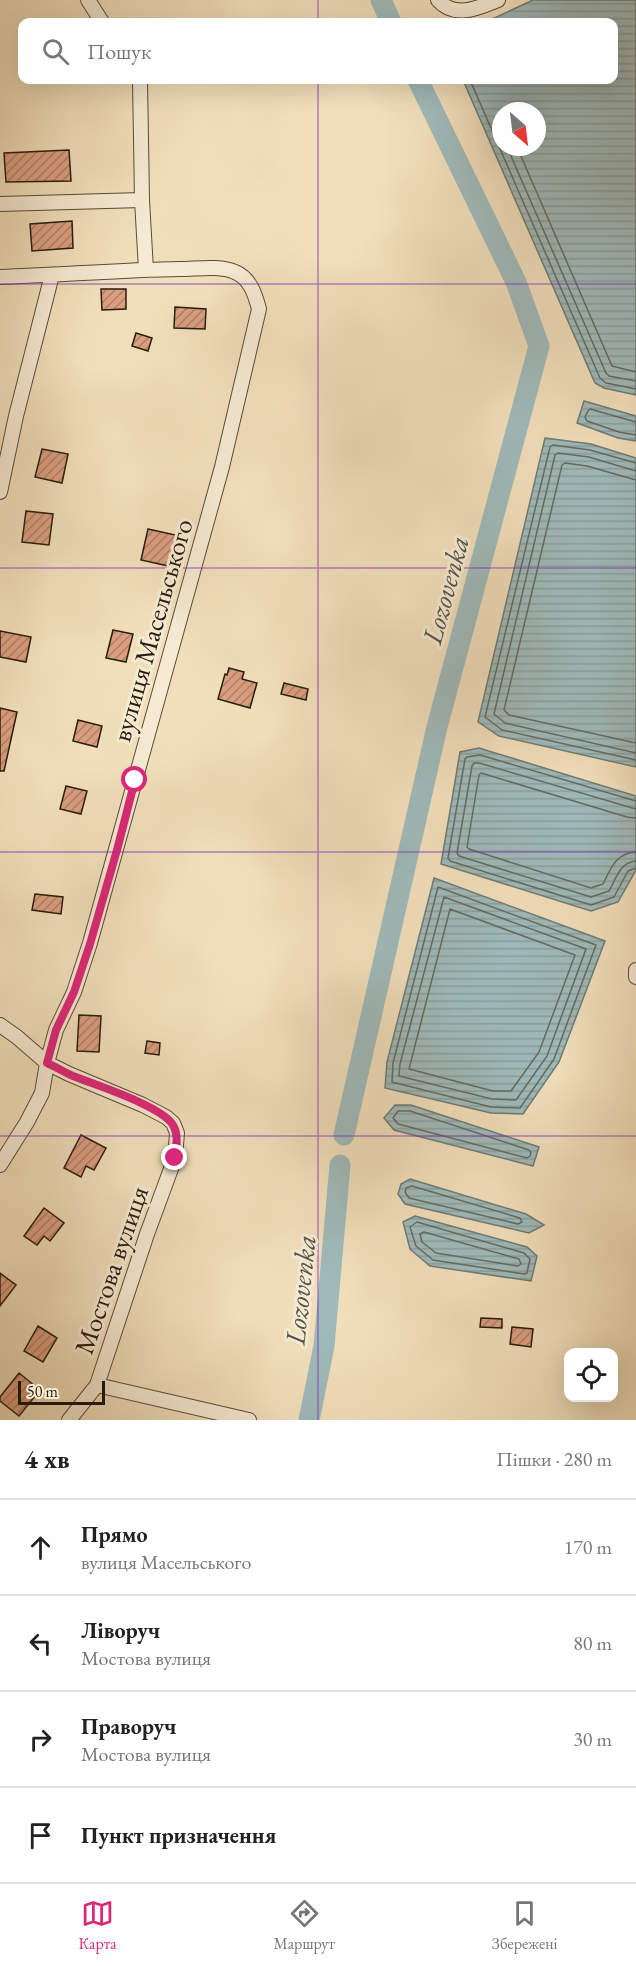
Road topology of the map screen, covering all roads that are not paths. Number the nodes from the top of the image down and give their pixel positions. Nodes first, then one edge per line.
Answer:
1 (88, 0) edge
2 (438, 0) edge
3 (498, 0) edge
4 (99, 18) edge
5 (140, 84) edge
6 (142, 200) junction
7 (0, 204) edge
8 (146, 270) junction
9 (52, 276) junction
10 (0, 277) edge
11 (0, 492) edge
12 (636, 970) edge
13 (636, 977) edge
14 (0, 1025) edge
15 (47, 1063) junction
16 (0, 1165) edge
17 (97, 1385) junction
18 (69, 1420) edge
19 (249, 1420) edge

1 - 4 street
2 - 3 street
5 - 6 street
6 - 7 street
6 - 8 street
8 - 9 street
8 - 15 street, вулиця Масельського
9 - 10 street
9 - 11 street
12 - 13 street
14 - 15 street, Мостова вулиця
15 - 16 street, вулиця Масельського
15 - 17 street, Мостова вулиця
17 - 18 street, Мостова вулиця
17 - 19 street

